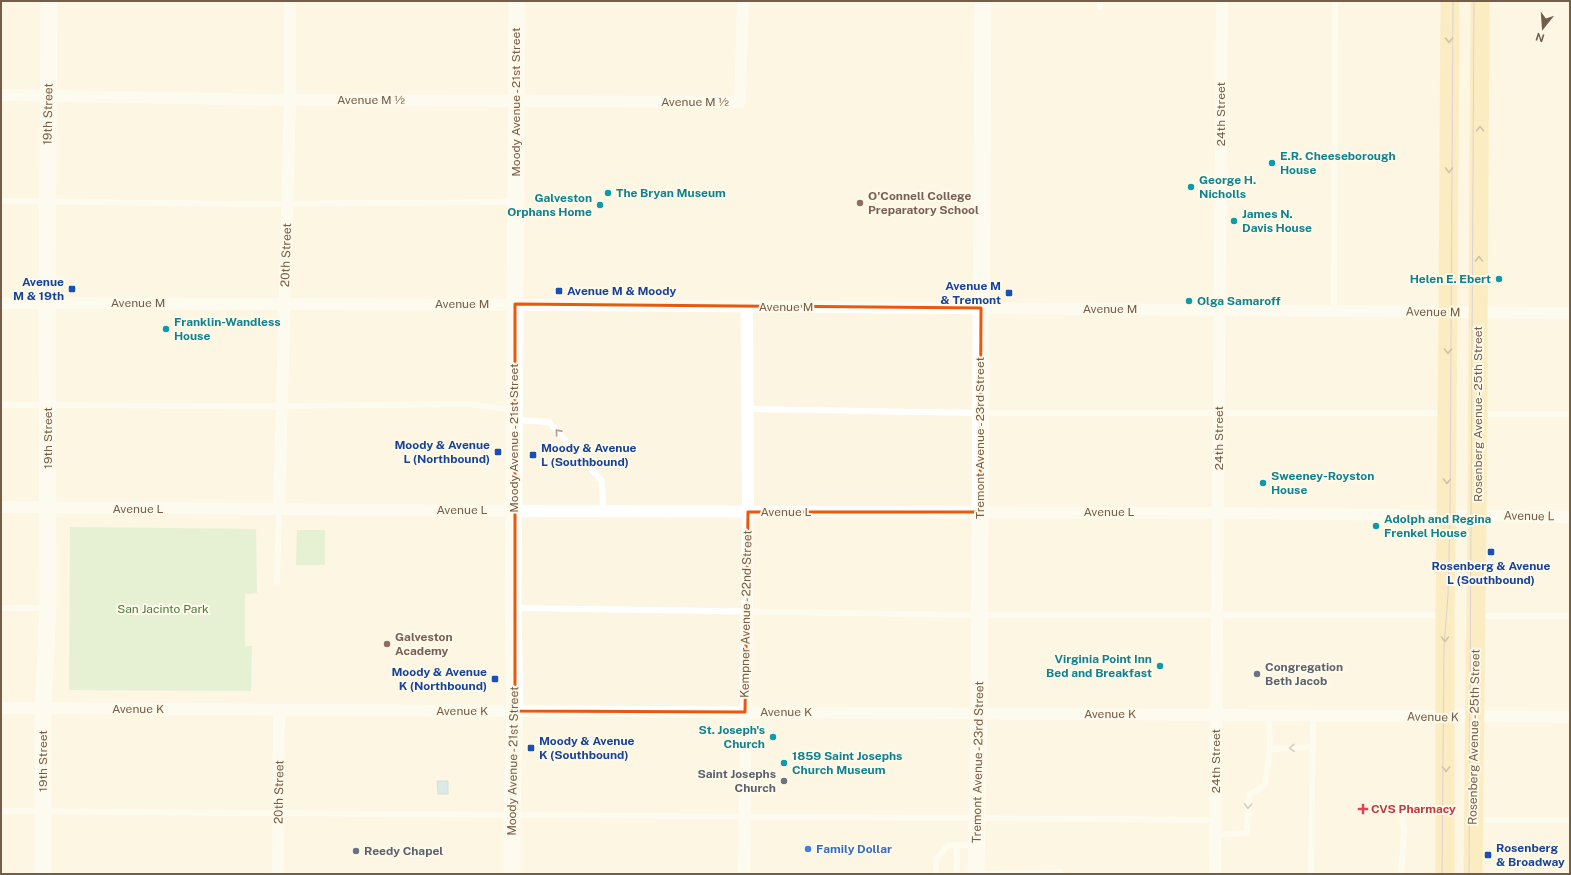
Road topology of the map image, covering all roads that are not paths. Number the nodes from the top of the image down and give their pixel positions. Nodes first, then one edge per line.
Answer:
1 (49, 1) edge
2 (290, 1) edge
3 (517, 1) edge
4 (743, 1) edge
5 (983, 1) edge
6 (1222, 1) edge
7 (1335, 1) edge
8 (1450, 1) edge
9 (1480, 1) edge
10 (1, 95) edge
11 (49, 96) junction
12 (290, 100) junction
13 (516, 100) junction
14 (1, 201) edge
15 (48, 202) junction
16 (516, 202) junction
17 (287, 203) junction
18 (1, 302) edge
19 (47, 303) junction
20 (284, 304) junction
21 (515, 304) junction
22 (747, 306) junction
23 (981, 308) junction
24 (1220, 310) junction
25 (1334, 310) junction
26 (1448, 312) junction
27 (1479, 312) junction
28 (1570, 313) edge
29 (1, 405) edge
30 (48, 405) junction
31 (281, 406) junction
32 (747, 409) junction
33 (980, 413) junction
34 (1219, 413) junction
35 (1447, 413) junction
36 (1477, 414) junction
37 (1570, 414) edge
38 (514, 415) junction
39 (1, 507) edge
40 (48, 508) junction
41 (279, 509) junction
42 (603, 510) junction
43 (514, 511) junction
44 (748, 512) junction
45 (980, 512) junction
46 (1218, 513) junction
47 (1446, 515) junction
48 (1477, 516) junction
49 (1570, 517) edge
50 (277, 582) dead end
51 (1, 608) edge
52 (48, 608) junction
53 (513, 608) junction
54 (746, 611) junction
55 (1217, 614) junction
56 (979, 615) junction
57 (1445, 615) junction
58 (1476, 616) junction
59 (1570, 616) edge
60 (1, 708) edge
61 (43, 708) junction
62 (280, 710) junction
63 (515, 711) junction
64 (745, 712) junction
65 (979, 714) junction
66 (1216, 715) junction
67 (1269, 715) junction
68 (1313, 716) junction
69 (1446, 717) junction
70 (1475, 717) junction
71 (1570, 717) edge
72 (1313, 747) junction
73 (1270, 749) junction
74 (1446, 808) junction
75 (1, 811) edge
76 (43, 811) junction
77 (279, 813) junction
78 (512, 814) junction
79 (744, 816) junction
80 (978, 818) junction
81 (1215, 820) junction
82 (1473, 820) junction
83 (1570, 820) edge
84 (1215, 835) junction
85 (957, 845) junction
86 (977, 845) junction
87 (43, 874) edge
88 (278, 874) edge
89 (512, 874) edge
90 (744, 874) edge
91 (936, 874) edge
92 (957, 874) edge
93 (976, 874) edge
94 (984, 874) edge
95 (1060, 874) edge
96 (1215, 874) edge
97 (1311, 874) edge
98 (1401, 874) edge
99 (1445, 874) edge
100 (1473, 874) edge

1 - 11 street, 19th Street
2 - 12 street, 20th Street
3 - 13 street, Moody Avenue - 21st Street
4 - 13 street, Avenue M ½
5 - 23 street, Tremont Avenue - 23rd Street
6 - 24 street, 24th Street
7 - 25 lane
8 -> 26 main road
27 -> 9 main road, Rosenberg Avenue - 25th Street
10 - 11 street, Avenue M ½
11 - 12 street, Avenue M ½
11 - 15 street, 19th Street
12 - 13 street, Avenue M ½
12 - 17 street, 20th Street
13 - 16 street, Moody Avenue - 21st Street
14 - 15 lane
15 - 17 lane
15 - 19 street, 19th Street
16 - 17 lane
16 - 21 street, Moody Avenue - 21st Street
17 - 20 street, 20th Street
18 - 19 street, Avenue M
19 - 20 street, Avenue M
19 - 30 street, 19th Street
20 - 21 street, Avenue M
20 - 31 street, 20th Street
21 - 22 street, Avenue M
21 - 38 street, Moody Avenue - 21st Street
22 - 23 street, Avenue M
22 - 32 street, Kempner Avenue - 22nd Street
23 - 24 street, Avenue M
23 - 33 street, Tremont Avenue - 23rd Street
24 - 25 street, Avenue M
24 - 34 street, 24th Street
25 - 26 street, Avenue M
26 - 27 street, Avenue M
26 -> 35 main road
27 - 28 street, Avenue M
27 - 36 main road, Rosenberg Avenue - 25th Street
29 - 30 lane
30 - 31 lane
30 - 40 street, 19th Street
31 - 38 lane
31 - 41 street, 20th Street
32 - 33 lane
32 - 44 street, Kempner Avenue - 22nd Street
33 - 34 lane
33 - 45 street, Tremont Avenue - 23rd Street
34 - 35 lane
34 - 46 street, 24th Street
35 -> 47 main road
36 - 37 lane
36 - 48 main road, Rosenberg Avenue - 25th Street
42 -> 38 lane
38 - 43 street, Moody Avenue - 21st Street
39 - 40 street, Avenue L
40 - 41 street, Avenue L
40 - 52 street, 19th Street
41 - 43 street, Avenue L
41 - 50 lane
42 - 43 street, Avenue L
42 - 44 street, Avenue L
43 - 53 street, Moody Avenue - 21st Street
44 - 45 street, Avenue L
44 - 54 street, Kempner Avenue - 22nd Street
45 - 46 street, Avenue L
45 - 56 street, Tremont Avenue - 23rd Street
46 - 47 street, Avenue L
46 - 55 street, 24th Street
47 - 48 street, Avenue L
47 - 57 main road
48 - 49 street, Avenue L
48 - 58 main road, Rosenberg Avenue - 25th Street
51 - 52 lane
52 - 61 street, 19th Street
53 - 54 lane
53 - 63 street, Moody Avenue - 21st Street
54 - 56 lane
54 - 64 street, Kempner Avenue - 22nd Street
55 - 56 lane
55 - 57 lane
55 - 66 street, 24th Street
56 - 65 street, Tremont Avenue - 23rd Street
57 -> 69 main road
58 - 59 lane
58 - 70 main road, Rosenberg Avenue - 25th Street
60 - 61 street, Avenue K
61 - 62 street, Avenue K
61 - 76 street, 19th Street
62 - 63 street, Avenue K
62 - 77 street, 20th Street
63 - 64 street, Avenue K
63 - 78 street, Moody Avenue - 21st Street
64 - 65 street, Avenue K
64 - 79 street, Kempner Avenue - 22nd Street
65 - 66 street, Avenue K
65 - 80 street, Tremont Avenue - 23rd Street
66 - 67 street, Avenue K
66 - 81 street, 24th Street
67 - 68 street, Avenue K
67 - 73 lane
68 - 69 street, Avenue K
68 - 72 lane
69 - 70 street, Avenue K
69 -> 74 main road
70 - 71 street, Avenue K
70 - 82 main road, Rosenberg Avenue - 25th Street
72 -> 73 lane
72 - 97 lane
73 -> 84 lane
74 - 98 lane
74 - 99 main road
75 - 76 lane
76 - 77 lane
76 - 87 street, 19th Street
77 - 78 lane
77 - 88 street, 20th Street
78 - 79 lane
78 - 89 street, Moody Avenue - 21st Street
79 - 80 lane
79 - 90 street, Kempner Avenue - 22nd Street
80 - 81 lane
80 - 86 street, Tremont Avenue - 23rd Street
81 - 84 street, 24th Street
82 - 83 lane
82 - 100 main road, Rosenberg Avenue - 25th Street
84 - 96 street, 24th Street
85 - 86 lane
85 - 91 lane
85 - 92 lane
86 - 93 street, Tremont Avenue - 23rd Street
94 - 95 lane

